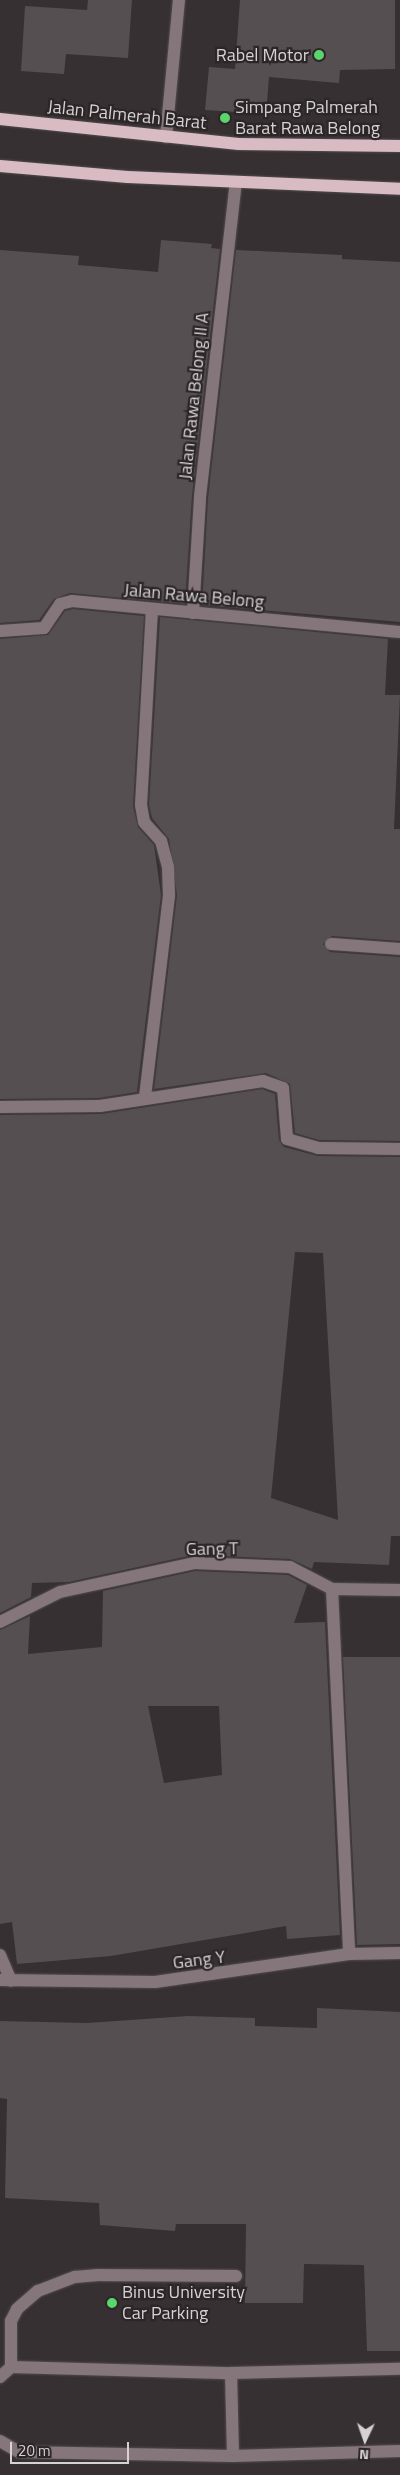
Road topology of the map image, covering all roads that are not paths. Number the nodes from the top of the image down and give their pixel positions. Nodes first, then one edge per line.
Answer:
1 (179, 0) edge
2 (0, 119) edge
3 (166, 137) junction
4 (400, 146) edge
5 (0, 166) edge
6 (236, 183) junction
7 (400, 190) edge
8 (152, 610) junction
9 (193, 613) junction
10 (0, 631) edge
11 (400, 632) edge
12 (331, 944) dead end
13 (400, 949) edge
14 (145, 1097) junction
15 (0, 1107) edge
16 (400, 1149) edge
17 (332, 1589) junction
18 (400, 1590) edge
19 (0, 1622) edge
20 (400, 1953) edge
21 (349, 1954) junction
22 (0, 1955) edge
23 (5, 1980) edge
24 (236, 2276) dead end
25 (11, 2367) junction
26 (400, 2368) edge
27 (231, 2372) junction
28 (0, 2377) edge
29 (0, 2442) edge
30 (400, 2451) edge
31 (233, 2456) junction

1 - 3 street
2 - 3 main road, Jalan Palmerah Barat
3 - 4 main road, Jalan Palmerah Barat
5 - 6 main road
6 - 7 main road
6 - 9 street, Jalan Rawa Belong II A
8 - 9 street, Jalan Rawa Belong
8 - 10 street, Jalan Rawa Belong
8 - 14 street
9 - 11 street, Jalan Rawa Belong
12 - 13 street
14 - 15 street
14 - 16 street
17 - 18 street, Gang T
17 - 19 street, Gang T
17 - 21 street
20 - 21 street, Gang Y
21 - 23 street, Gang Y
22 - 23 street
24 - 25 street
25 - 27 street
25 - 28 street
26 - 27 street
27 - 31 street
29 - 31 street
30 - 31 street

